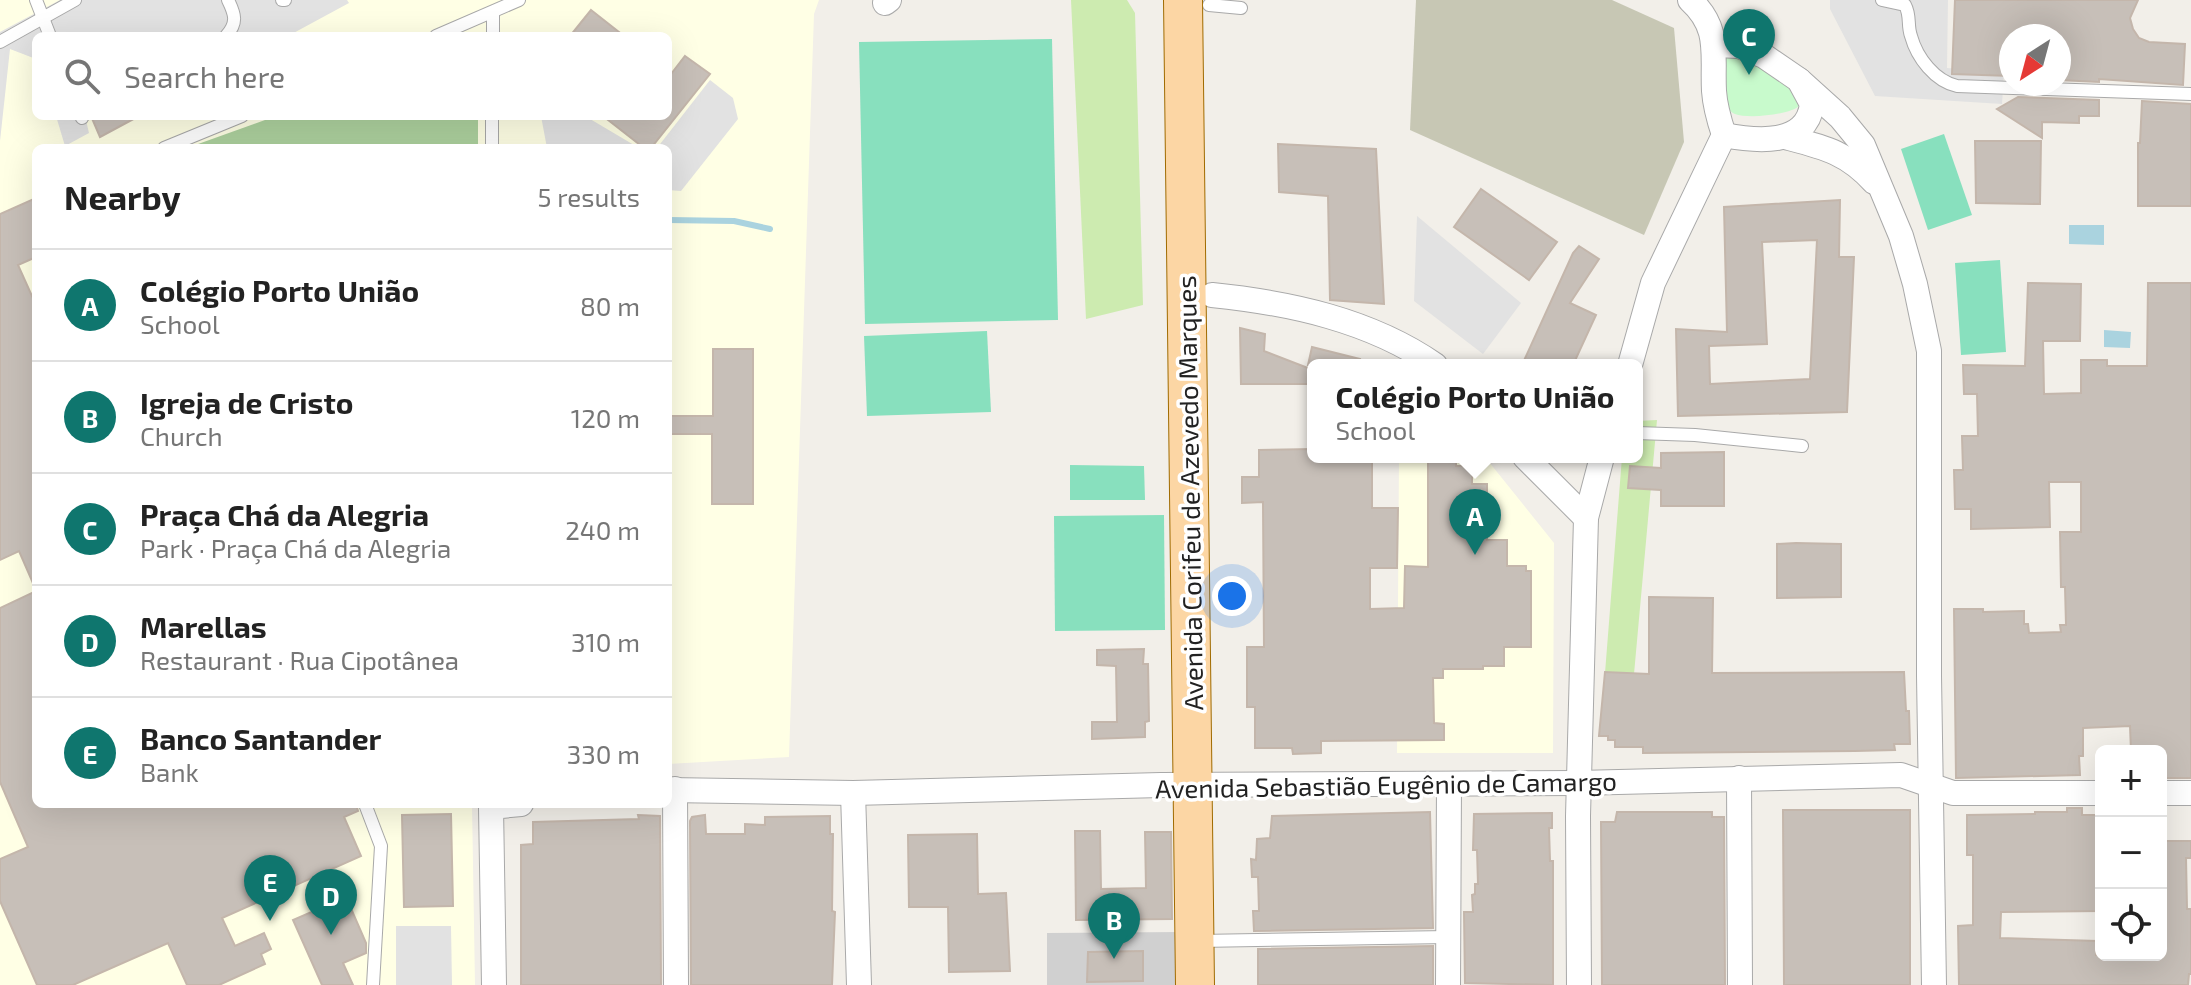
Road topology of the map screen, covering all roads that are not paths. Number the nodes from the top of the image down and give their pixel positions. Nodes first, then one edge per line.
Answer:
1 (36, 0) edge
2 (75, 0) edge
3 (228, 0) edge
4 (519, 0) edge
5 (1690, 0) edge
6 (1882, 0) edge
7 (1210, 3) edge
8 (493, 13) junction
9 (42, 16) junction
10 (48, 32) edge
11 (229, 32) edge
12 (446, 32) edge
13 (493, 32) edge
14 (0, 42) edge
15 (1715, 45) junction
16 (1799, 80) junction
17 (2191, 94) edge
18 (232, 120) edge
19 (492, 120) edge
20 (1724, 135) junction
21 (1785, 137) junction
22 (174, 144) edge
23 (492, 144) edge
24 (1185, 147) junction
25 (1881, 189) junction
26 (1212, 295) junction
27 (1427, 359) edge
28 (1632, 359) edge
29 (1643, 433) edge
30 (1802, 446) dead end
31 (1531, 463) edge
32 (1600, 463) edge
33 (1586, 518) junction
34 (1739, 778) junction
35 (1578, 783) junction
36 (1449, 784) junction
37 (1205, 785) junction
38 (1930, 786) junction
39 (672, 790) edge
40 (853, 793) junction
41 (2095, 793) edge
42 (2167, 793) edge
43 (2191, 793) edge
44 (367, 808) edge
45 (491, 808) edge
46 (1448, 937) junction
47 (1207, 941) junction
48 (373, 985) edge
49 (494, 985) edge
50 (676, 985) edge
51 (859, 985) edge
52 (1195, 985) edge
53 (1220, 985) edge
54 (1448, 985) edge
55 (1579, 985) edge
56 (1740, 985) edge
57 (1934, 985) edge

1 - 9 lane
2 - 9 lane
3 - 11 lane
4 - 8 lane
5 - 15 street
6 - 17 lane
7 - 24 main road, Avenida Corifeu de Azevedo Marques
7 - 26 main road, Avenida Corifeu de Azevedo Marques
8 - 12 lane
8 - 13 lane
9 - 10 lane
9 - 14 lane
15 - 16 street
15 - 20 street
16 - 21 street
16 - 25 street
18 - 22 lane
19 - 23 lane
20 - 21 street
20 - 28 street
21 - 25 street
24 - 26 main road
24 - 37 main road, Avenida Corifeu de Azevedo Marques
25 - 38 street
26 - 27 street
26 - 37 main road, Avenida Corifeu de Azevedo Marques
29 - 30 lane
31 - 33 street
32 - 33 street
33 - 35 street
34 - 35 street, Avenida Sebastião Eugênio de Camargo
34 - 38 street, Avenida Sebastião Eugênio de Camargo
34 - 56 street
35 - 36 street, Avenida Sebastião Eugênio de Camargo
35 - 55 street
36 - 37 street, Avenida Sebastião Eugênio de Camargo
36 - 46 street
37 - 40 street, Avenida Sebastião Eugênio de Camargo
37 - 47 main road, Avenida Corifeu de Azevedo Marques
38 - 41 street, Avenida Sebastião Eugênio de Camargo
38 - 57 street
39 - 40 street, Avenida Sebastião Eugênio de Camargo
39 - 50 street
40 - 51 street
42 - 43 street
44 - 48 lane
45 - 49 street
46 - 47 lane
46 - 54 street
47 - 52 main road, Avenida Corifeu de Azevedo Marques
47 - 53 main road, Avenida Corifeu de Azevedo Marques

